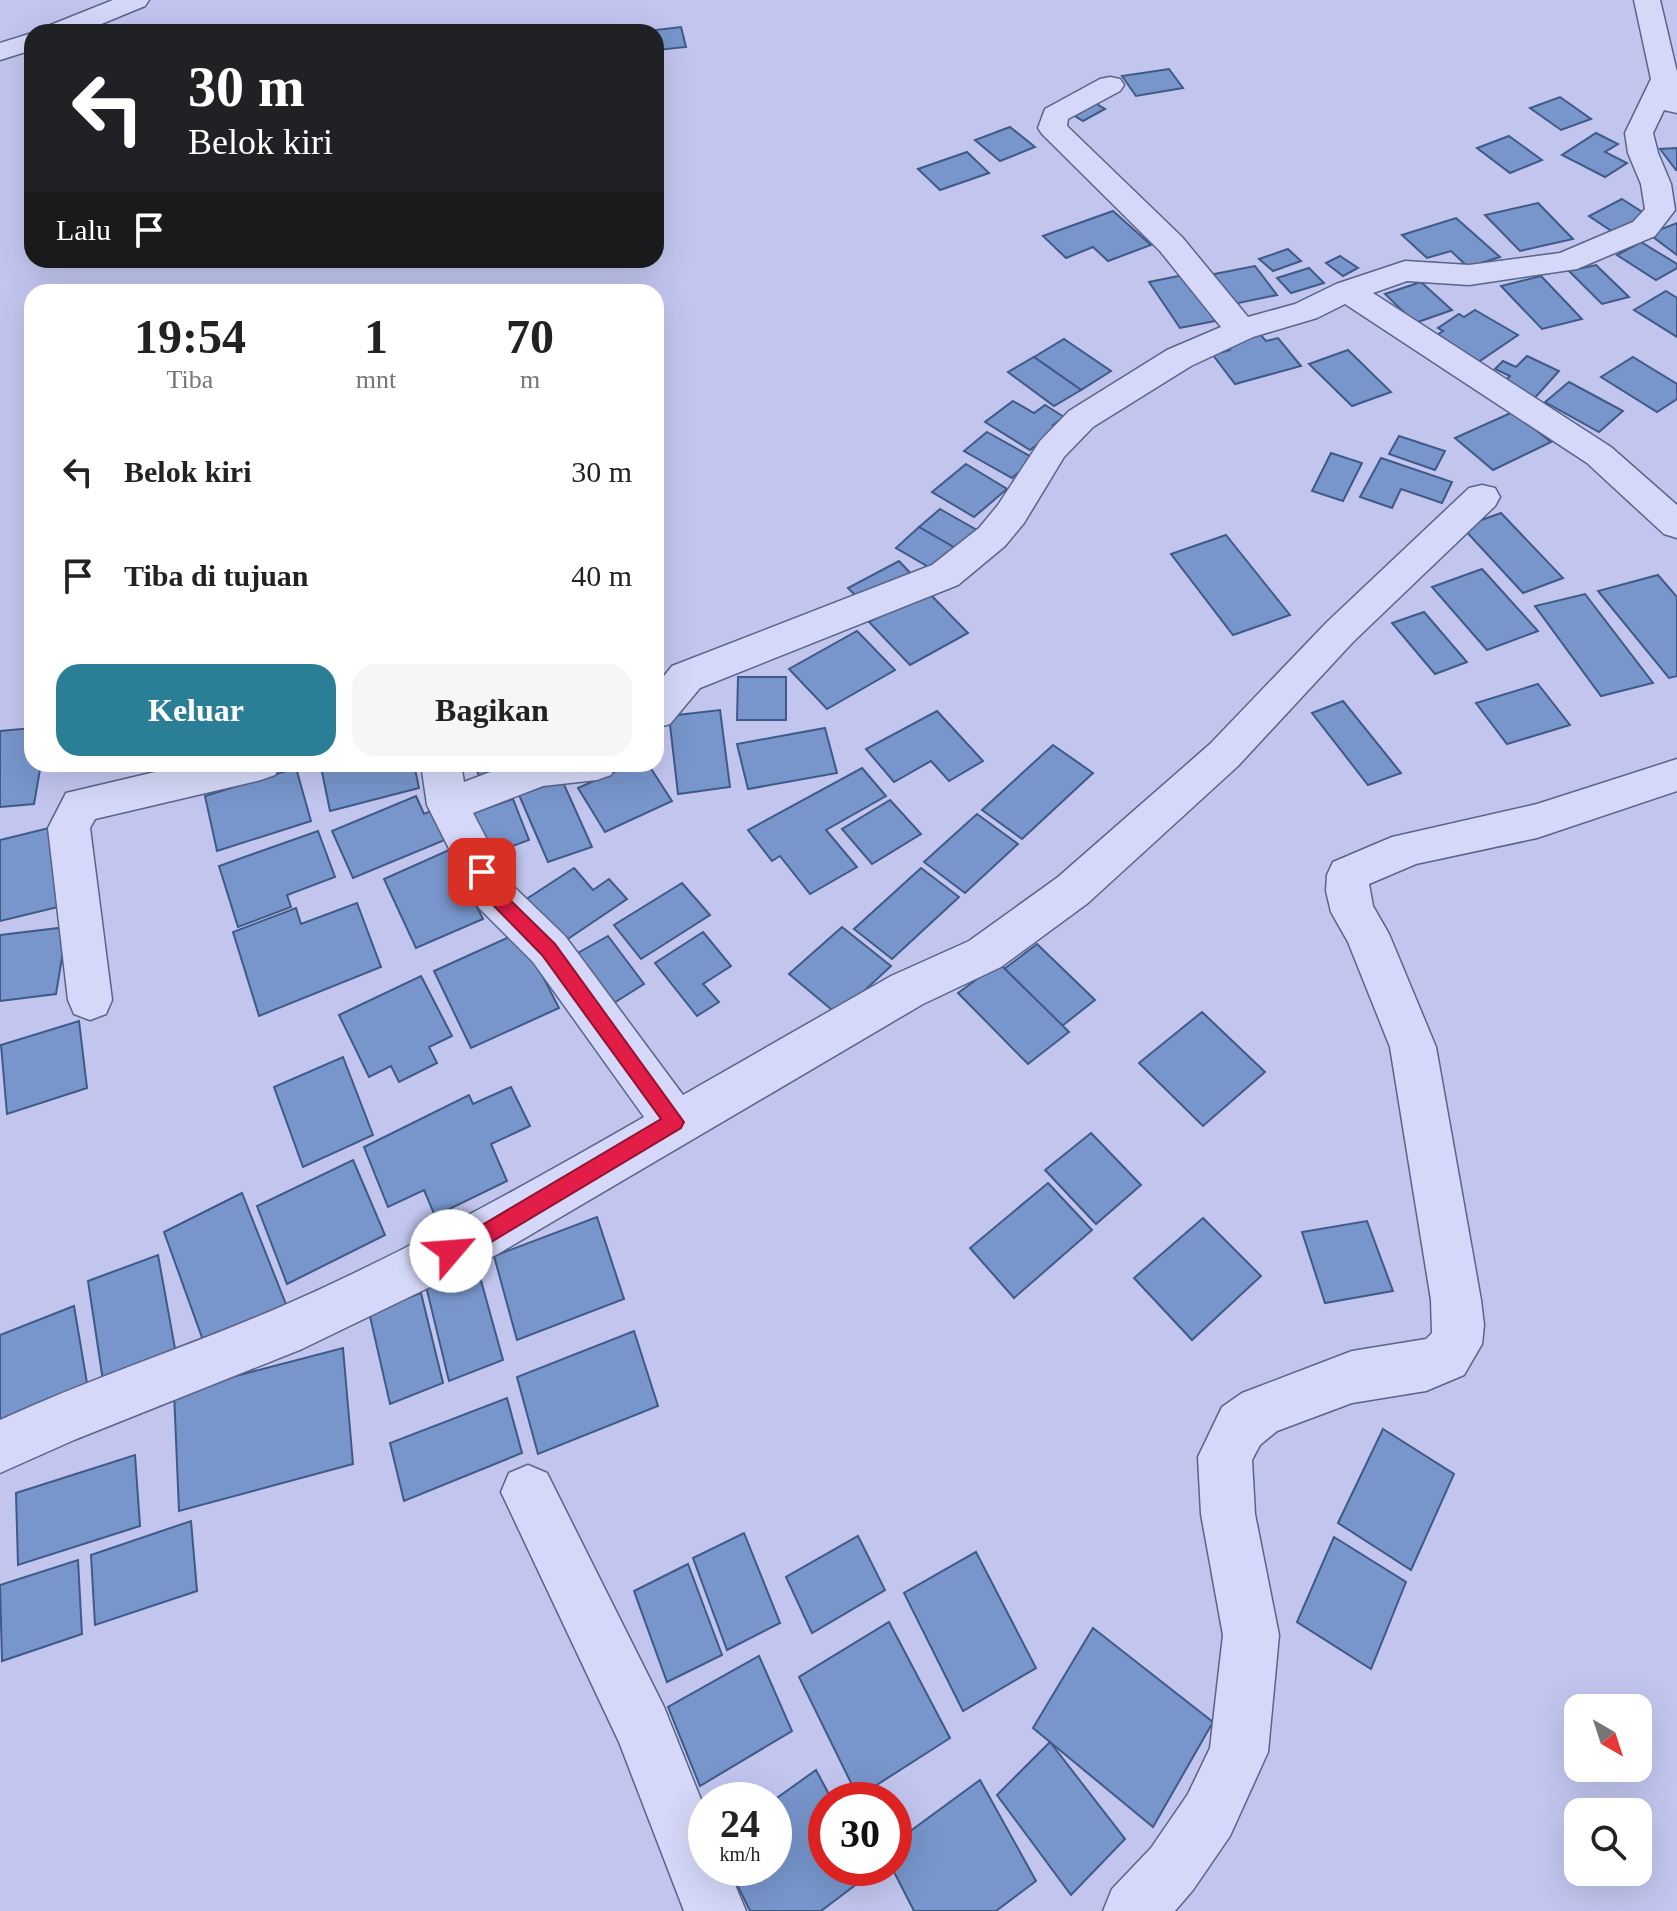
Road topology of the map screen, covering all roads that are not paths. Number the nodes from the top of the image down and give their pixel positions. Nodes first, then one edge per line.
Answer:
1 (136, 0) edge
2 (1647, 0) edge
3 (78, 24) edge
4 (24, 44) edge
5 (0, 52) edge
6 (1665, 79) junction
7 (1110, 85) dead end
8 (1677, 117) edge
9 (1347, 291) junction
10 (1241, 330) junction
11 (1482, 497) dead end
12 (1675, 521) edge
13 (664, 703) edge
14 (226, 772) edge
15 (527, 772) edge
16 (1677, 775) edge
17 (444, 785) edge
18 (90, 1000) dead end
19 (675, 1122) junction
20 (0, 1447) edge
21 (528, 1492) dead end
22 (715, 1911) edge
23 (1134, 1911) edge

1 - 3 street
2 - 6 street
4 - 5 street
6 - 8 street
6 - 9 street
7 - 10 street
9 - 10 street
9 - 12 street
10 - 13 street
11 - 19 street
14 - 18 street
15 - 17 street
16 - 23 street
17 - 19 street
19 - 20 street
21 - 22 street

